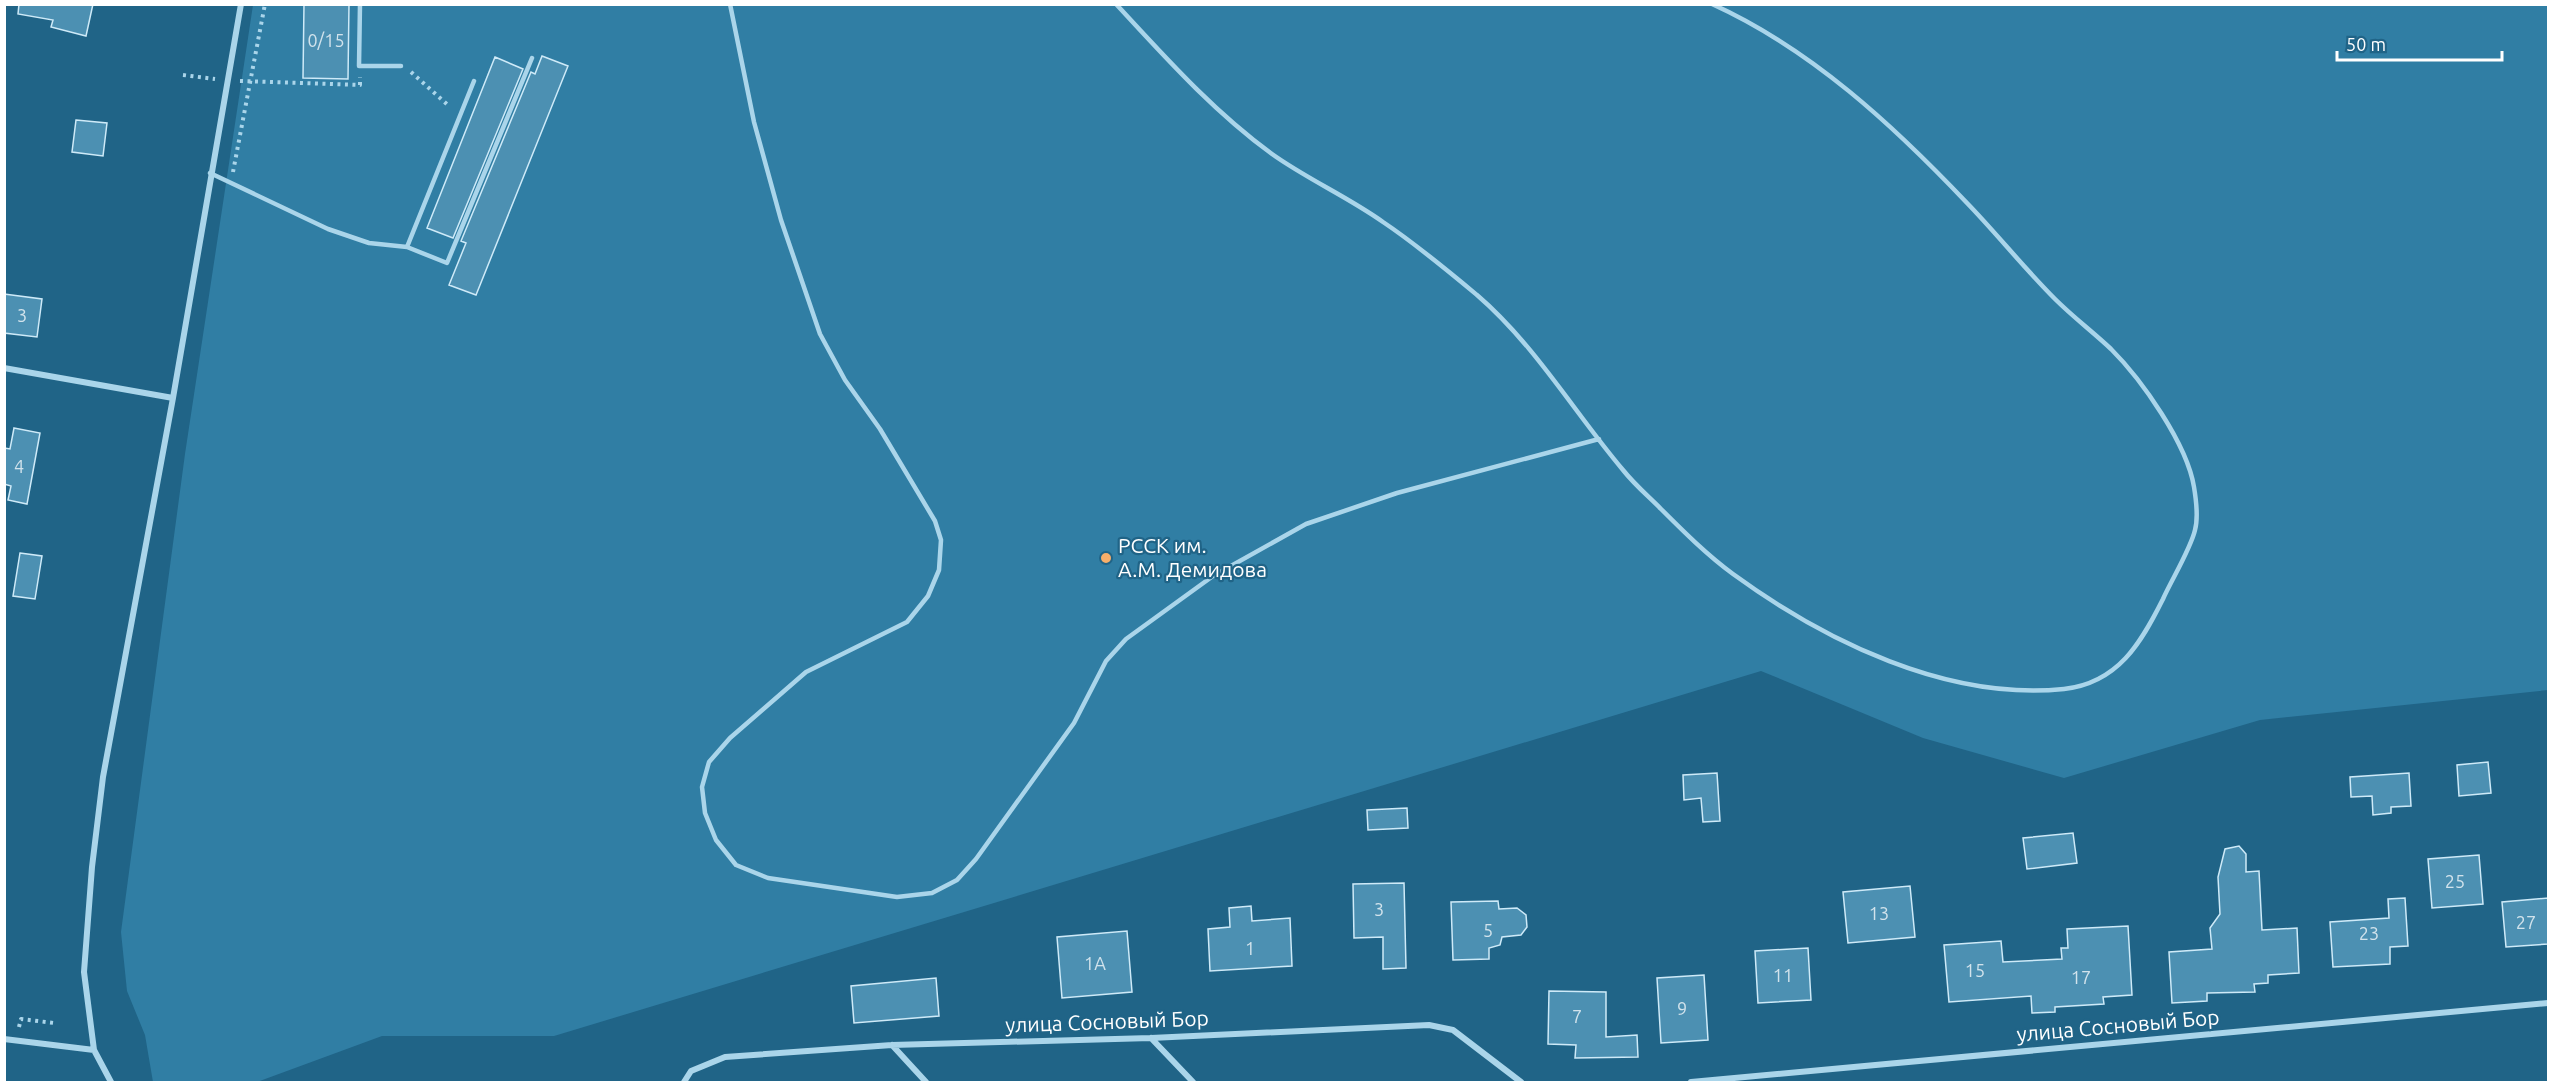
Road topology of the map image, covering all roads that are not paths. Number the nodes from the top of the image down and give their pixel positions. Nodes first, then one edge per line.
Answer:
1 (241, 4) edge
2 (360, 4) edge
3 (730, 4) edge
4 (1116, 4) edge
5 (1712, 4) edge
6 (532, 58) dead end
7 (401, 66) road end
8 (474, 81) dead end
9 (210, 173) junction
10 (407, 247) junction
11 (4, 368) edge
12 (173, 398) junction
13 (1599, 439) junction
14 (2548, 1003) edge
15 (1151, 1038) junction
16 (4, 1039) edge
17 (892, 1045) junction
18 (94, 1050) junction
19 (111, 1083) edge
20 (684, 1083) edge
21 (926, 1083) edge
22 (1193, 1083) edge
23 (1521, 1083) edge
24 (1691, 1083) edge

1 - 9 street
2 - 7 lane
3 - 13 lane
4 - 13 lane
5 - 13 lane
6 - 10 lane
8 - 10 lane
9 - 10 lane
9 - 12 street
11 - 12 street
12 - 18 street
14 - 24 street, улица Сосновый Бор
15 - 17 street, улица Сосновый Бор
15 - 22 street
15 - 23 street, улица Сосновый Бор
16 - 18 street
17 - 20 street, улица Сосновый Бор
17 - 21 street
18 - 19 street

